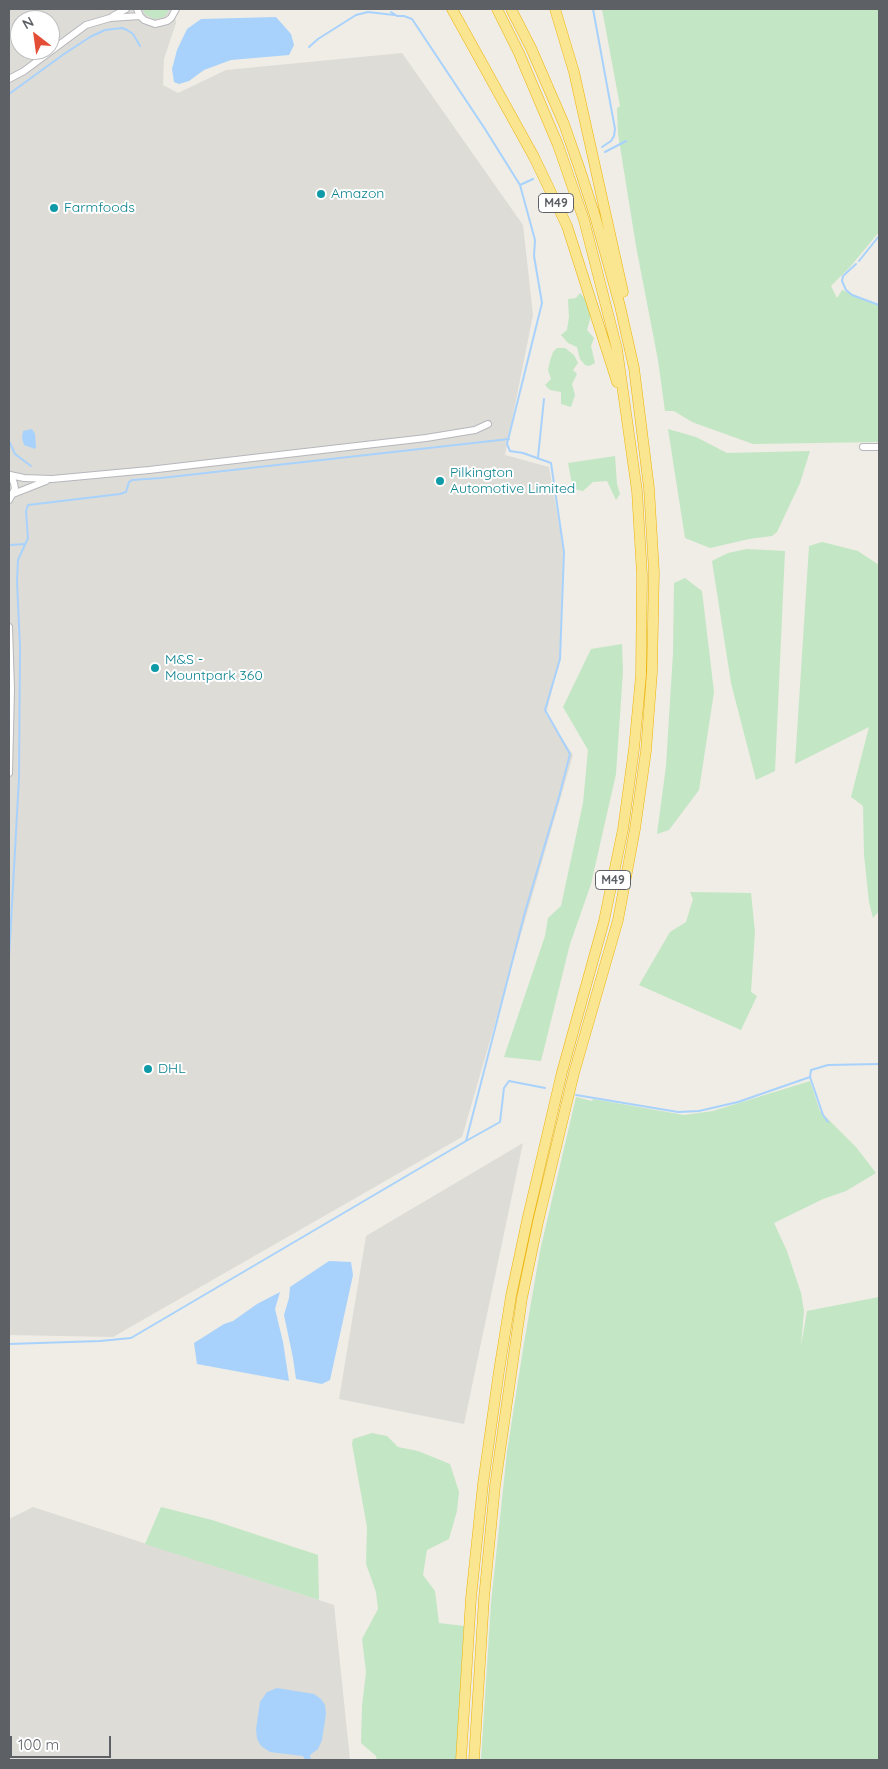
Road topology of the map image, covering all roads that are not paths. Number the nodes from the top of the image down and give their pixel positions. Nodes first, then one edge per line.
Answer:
1 (126, 9) edge
2 (137, 9) edge
3 (177, 9) edge
4 (452, 9) edge
5 (497, 9) edge
6 (511, 9) edge
7 (555, 9) edge
8 (140, 16) junction
9 (110, 18) junction
10 (10, 77) edge
11 (634, 368) junction
12 (626, 412) junction
13 (488, 424) dead end
14 (863, 447) dead end
15 (879, 447) edge
16 (9, 474) edge
17 (52, 479) junction
18 (10, 499) edge
19 (9, 627) edge
20 (9, 773) edge
21 (461, 1760) edge
22 (474, 1760) edge

1 - 9 street
2 - 8 street
3 - 8 street
4 - 12 highway, M49
5 - 12 highway, M49
6 - 11 highway, M49
7 - 11 highway, M49
8 - 9 street
9 - 10 street
11 - 22 highway, M49
12 - 21 highway, M49
13 - 17 street
14 - 15 street
16 - 17 street
16 - 18 street
17 - 18 street
19 - 20 street

